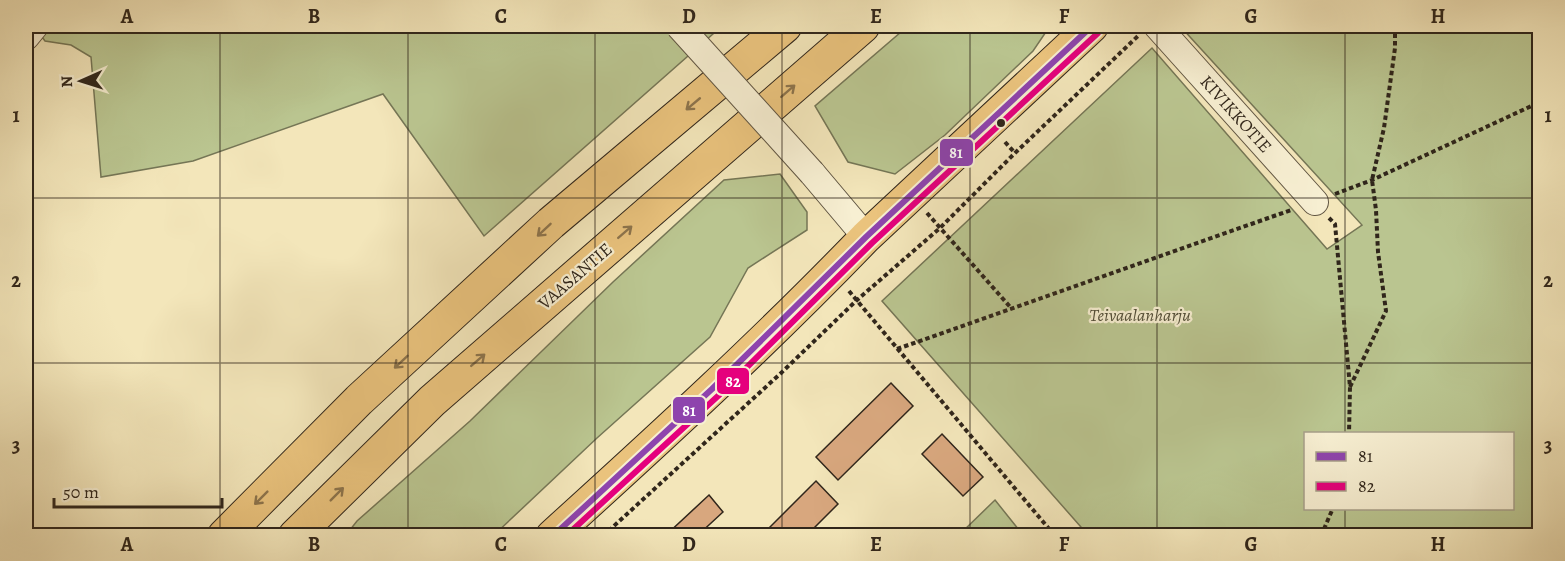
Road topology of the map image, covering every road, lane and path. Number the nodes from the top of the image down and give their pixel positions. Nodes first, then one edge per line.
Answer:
1 (35, 26) edge
2 (678, 26) edge
3 (863, 26) edge
4 (1092, 26) edge
5 (1395, 26) edge
6 (1149, 29) edge
7 (777, 30) edge
8 (26, 37) edge
9 (1539, 102) edge
10 (1004, 140) dead end
11 (1015, 153) junction
12 (1372, 180) junction
13 (1315, 202) junction
14 (940, 228) junction
15 (866, 237) junction
16 (832, 273) junction
17 (857, 300) junction
18 (1012, 309) junction
19 (897, 349) junction
20 (1350, 387) junction
21 (1349, 432) edge
22 (1332, 510) edge
23 (224, 536) edge
24 (295, 536) edge
25 (552, 536) edge
26 (603, 536) edge
27 (1055, 536) edge
28 (1321, 536) edge

1 - 8 street
2 - 15 street, bridge
24 -> 3 highway, VAASANTIE
4 - 15 main road
5 - 12 path
6 - 11 path
6 - 13 street, KIVIKKOTIE
7 -> 23 highway
9 - 12 path
10 - 11 path
11 - 14 path
12 - 13 path
12 - 20 path
13 - 18 path
13 - 20 path
14 - 17 path
14 - 18 path
15 - 16 main road
16 - 17 path
16 - 25 main road
17 - 19 path
17 - 26 path
18 - 19 path
19 - 27 path
20 - 21 path
22 - 28 path

